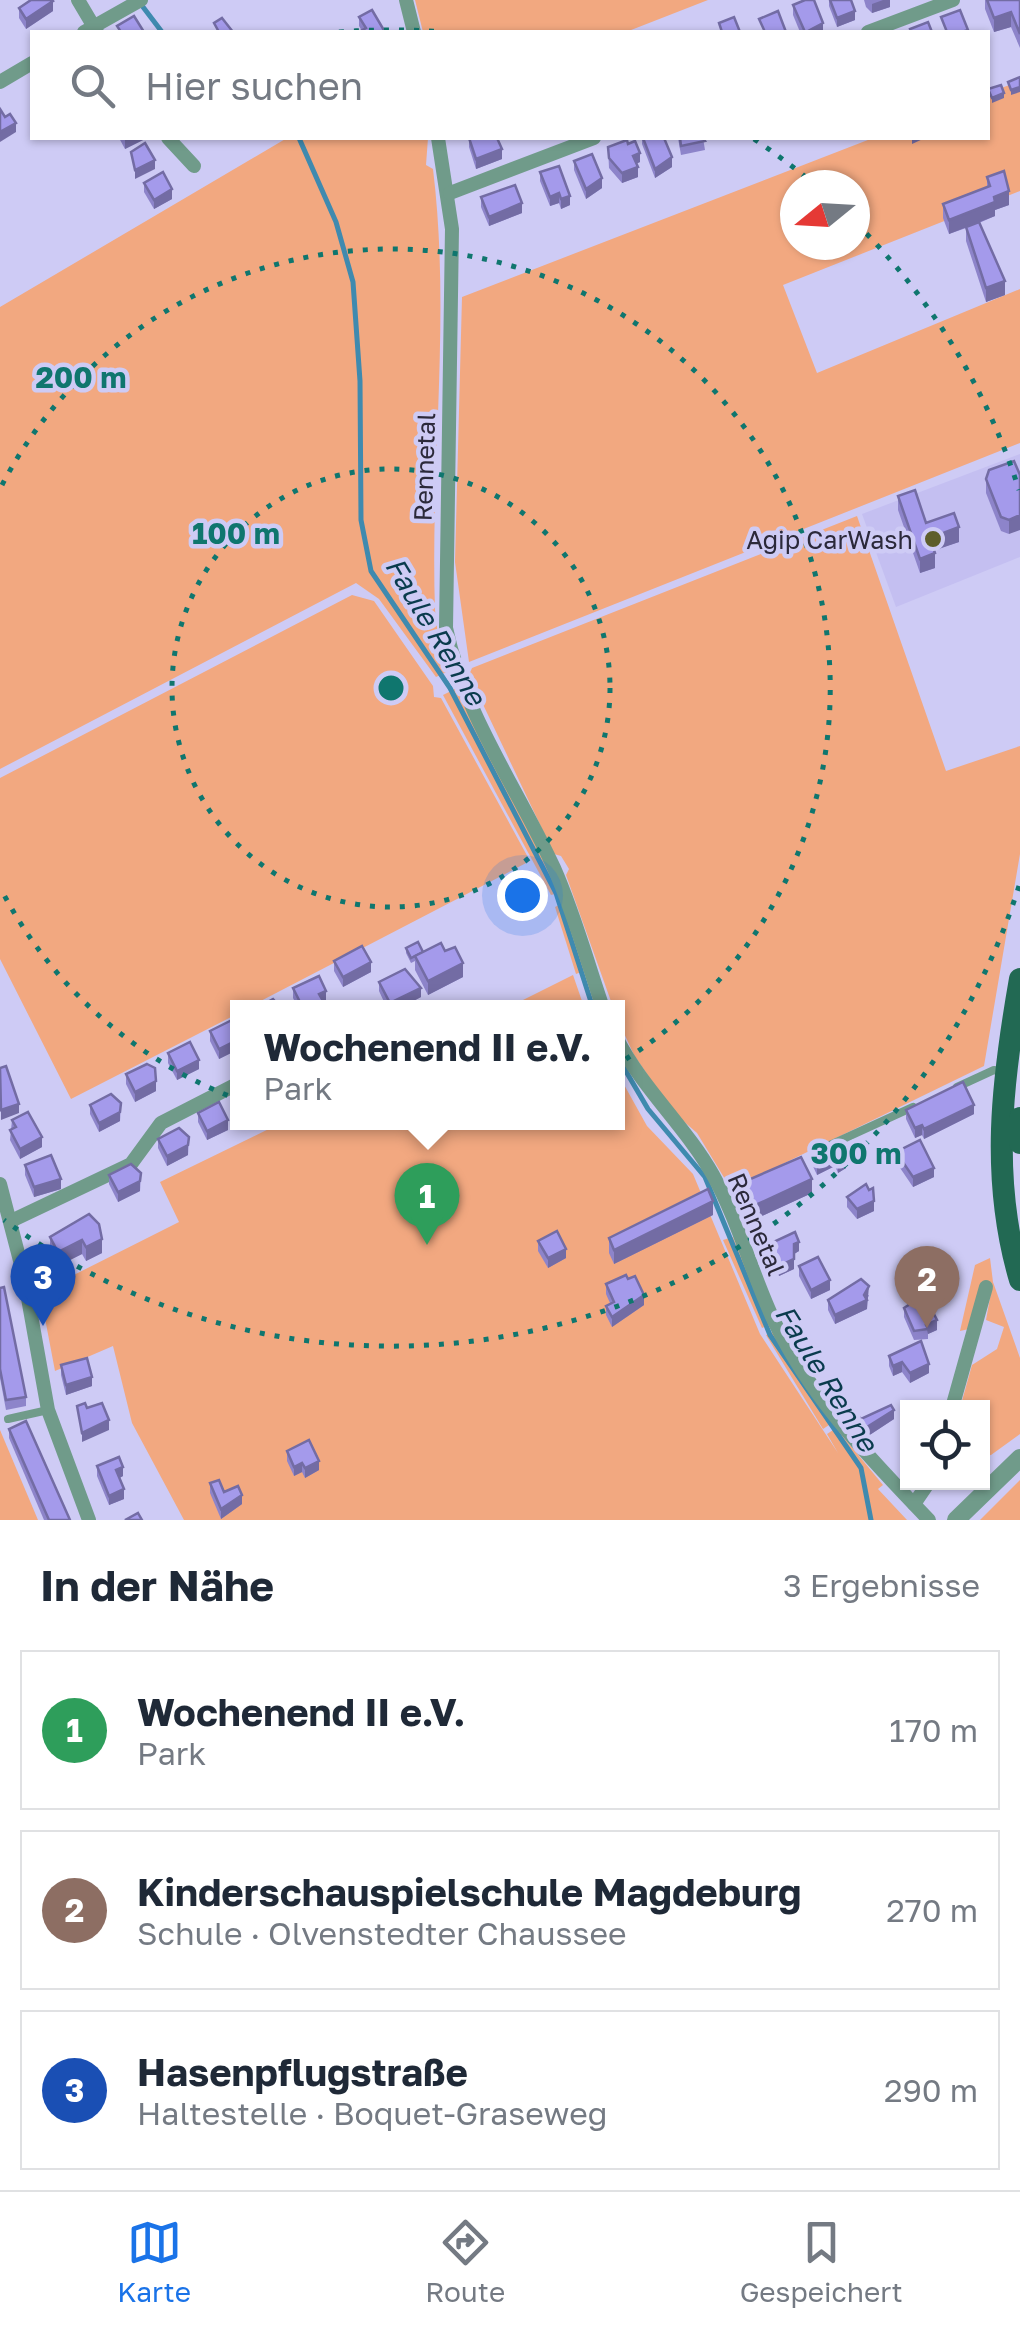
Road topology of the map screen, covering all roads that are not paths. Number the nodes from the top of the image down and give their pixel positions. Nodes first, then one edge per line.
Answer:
1 (78, 0) edge
2 (141, 0) edge
3 (406, 0) edge
4 (953, 0) edge
5 (92, 30) edge
6 (94, 30) edge
7 (414, 30) edge
8 (873, 30) edge
9 (30, 64) edge
10 (0, 82) edge
11 (170, 140) edge
12 (438, 140) edge
13 (589, 140) edge
14 (194, 166) dead end
15 (450, 193) junction
16 (1020, 979) edge
17 (601, 1000) edge
18 (625, 1052) edge
19 (1004, 1072) junction
20 (230, 1088) edge
21 (950, 1090) edge
22 (916, 1106) edge
23 (1020, 1118) edge
24 (1020, 1143) edge
25 (816, 1152) edge
26 (0, 1184) edge
27 (11, 1220) junction
28 (1020, 1280) edge
29 (986, 1287) dead end
30 (954, 1400) edge
31 (48, 1410) junction
32 (8, 1419) dead end
33 (1020, 1458) edge
34 (990, 1478) edge
35 (924, 1490) edge
36 (979, 1490) edge
37 (914, 1504) junction
38 (89, 1520) edge
39 (929, 1520) edge
40 (956, 1520) edge

1 - 5 street
2 - 6 street
3 - 7 street
4 - 8 street
9 - 10 street
11 - 14 street
12 - 15 street, Rennetal
13 - 15 street
15 - 17 street, Rennetal
16 - 19 main road
18 - 37 street, Rennetal
19 - 21 lane
19 - 28 main road
20 - 27 street
22 - 25 lane
23 - 24 main road
26 - 27 street
27 - 31 street
29 - 30 street
31 - 32 lane
31 - 38 street
33 - 34 street
35 - 37 street
36 - 40 street
37 - 39 street, Rennetal

